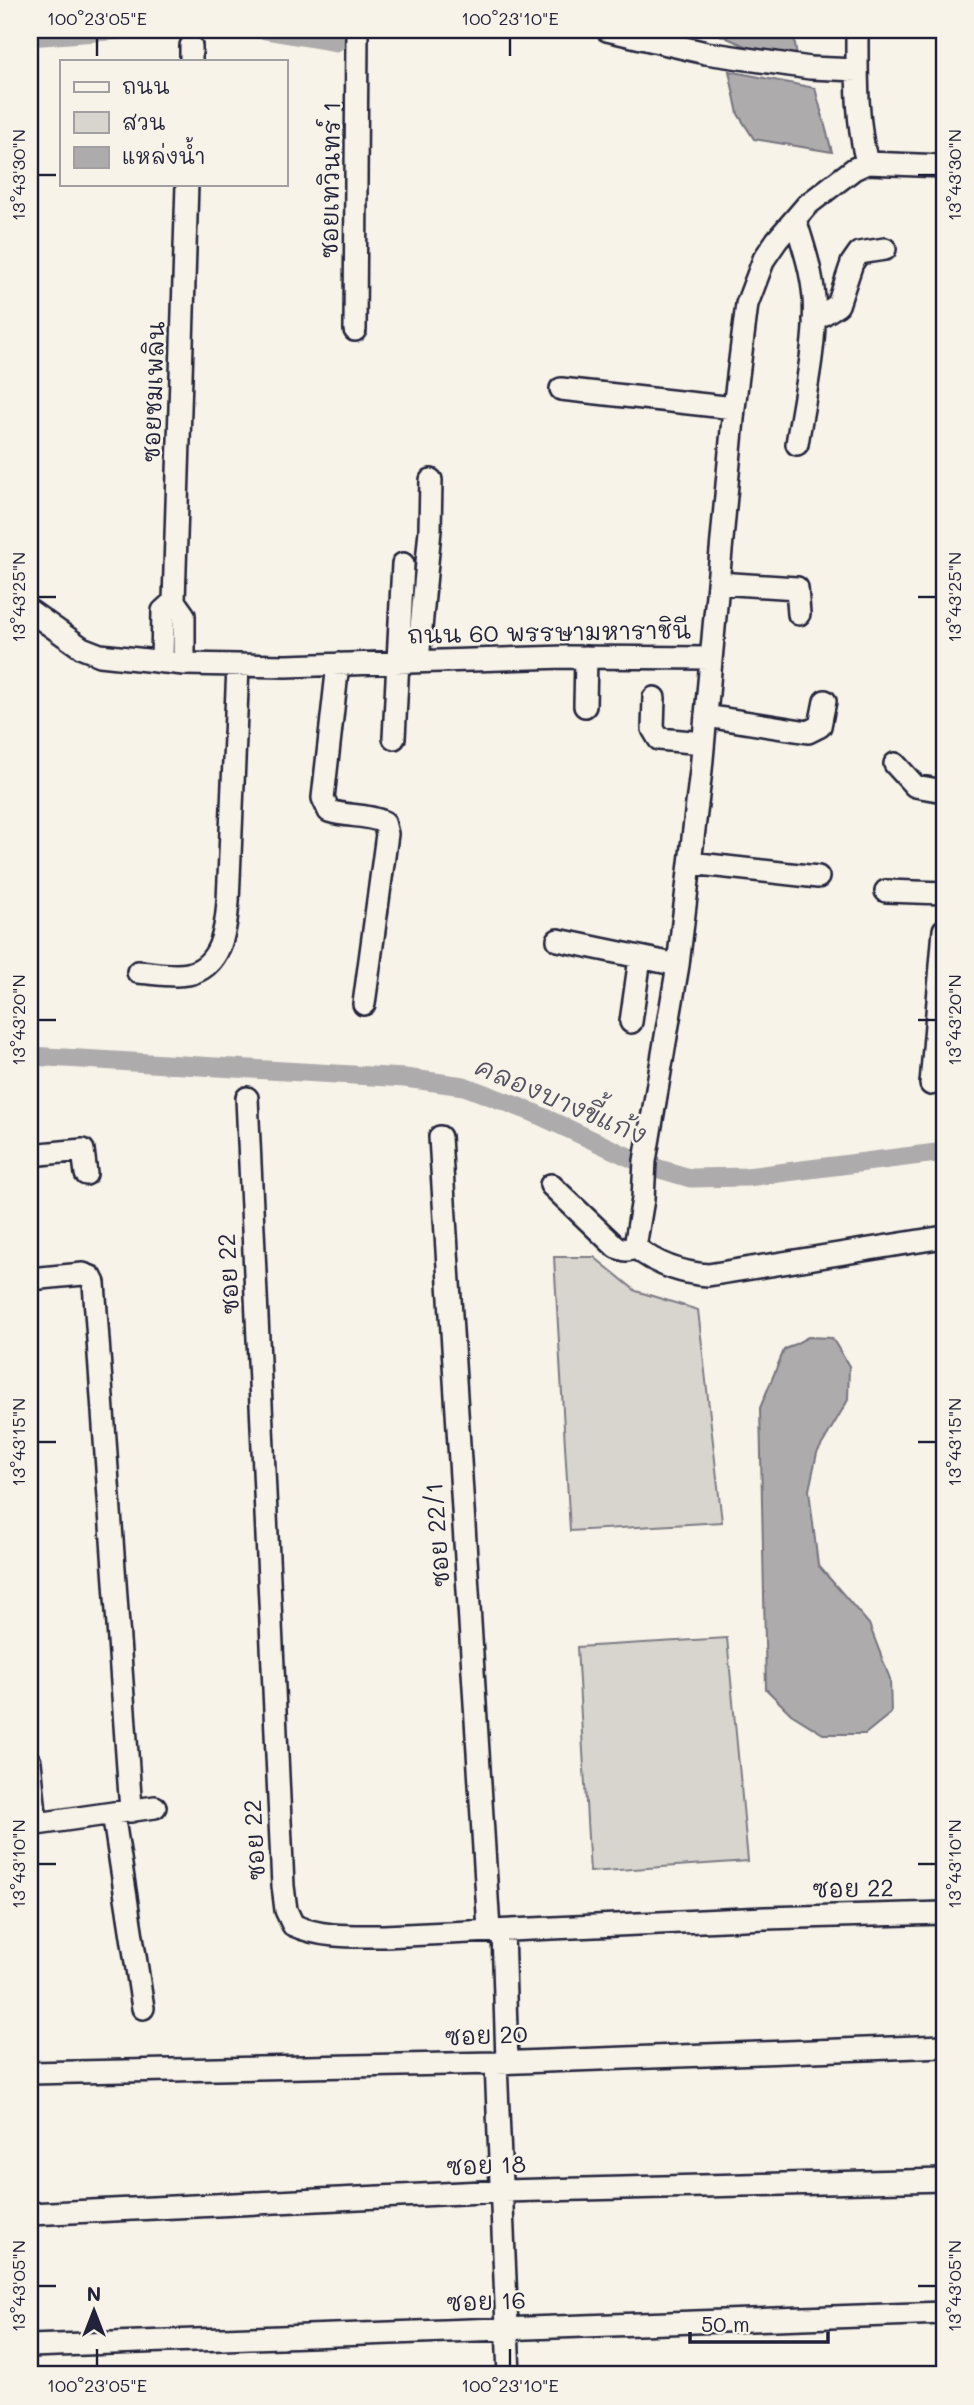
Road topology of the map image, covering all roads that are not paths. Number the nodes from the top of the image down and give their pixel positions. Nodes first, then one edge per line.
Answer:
1 (357, 30) edge
2 (607, 30) edge
3 (857, 30) edge
4 (857, 71) junction
5 (867, 163) junction
6 (944, 166) edge
7 (187, 186) edge
8 (795, 219) junction
9 (885, 249) dead end
10 (814, 320) junction
11 (355, 330) dead end
12 (561, 388) dead end
13 (734, 408) junction
14 (797, 444) dead end
15 (431, 480) dead end
16 (403, 564) dead end
17 (718, 583) junction
18 (174, 601) junction
19 (30, 611) edge
20 (800, 614) dead end
21 (586, 657) junction
22 (711, 658) junction
23 (408, 661) junction
24 (162, 662) junction
25 (184, 664) junction
26 (338, 664) junction
27 (238, 666) junction
28 (654, 698) dead end
29 (825, 701) dead end
30 (585, 706) dead end
31 (706, 716) junction
32 (394, 738) dead end
33 (704, 743) junction
34 (895, 764) dead end
35 (944, 791) edge
36 (690, 863) junction
37 (818, 877) dead end
38 (886, 891) dead end
39 (944, 892) edge
40 (944, 930) edge
41 (558, 940) dead end
42 (640, 958) junction
43 (678, 965) junction
44 (138, 972) dead end
45 (364, 1004) dead end
46 (631, 1022) dead end
47 (931, 1084) dead end
48 (247, 1098) dead end
49 (440, 1137) dead end
50 (30, 1155) edge
51 (86, 1174) dead end
52 (551, 1185) dead end
53 (944, 1237) edge
54 (635, 1247) junction
55 (30, 1279) edge
56 (30, 1762) edge
57 (155, 1807) dead end
58 (122, 1812) junction
59 (33, 1824) edge
60 (944, 1913) edge
61 (496, 1930) junction
62 (143, 2008) dead end
63 (944, 2046) edge
64 (501, 2062) junction
65 (30, 2073) edge
66 (944, 2180) edge
67 (503, 2191) junction
68 (30, 2214) edge
69 (944, 2313) edge
70 (507, 2327) junction
71 (30, 2346) edge
72 (509, 2375) edge

1 - 11 street, ซอยเทวินทร์ 1
2 - 4 street
3 - 4 street
4 - 5 street
5 - 6 street
5 - 8 street, ถนน 60 พรรษามหาราชินี
7 - 18 street, ซอยชมเพลิน
8 - 10 street
8 - 13 street, ถนน 60 พรรษามหาราชินี
9 - 10 street
10 - 14 street
12 - 13 street
13 - 17 street, ถนน 60 พรรษามหาราชินี
15 - 23 street
16 - 23 street
17 - 20 street
17 - 22 street, ถนน 60 พรรษามหาราชินี
18 - 24 street, ซอยชมเพลิน
18 - 25 street, ซอยชมเพลิน
19 - 24 street, ถนน 60 พรรษามหาราชินี
21 - 22 street, ถนน 60 พรรษามหาราชินี
21 - 23 street, ถนน 60 พรรษามหาราชินี
21 - 30 street
22 - 31 street
23 - 26 street, ถนน 60 พรรษามหาราชินี
23 - 32 street
24 - 25 street, ถนน 60 พรรษามหาราชินี
25 - 27 street, ถนน 60 พรรษามหาราชินี
26 - 27 street, ถนน 60 พรรษามหาราชินี
26 - 45 street
27 - 44 street
28 - 33 street
29 - 31 street
31 - 33 street
33 - 36 street
34 - 35 street
36 - 37 street
36 - 43 street
38 - 39 street
40 - 47 street
41 - 42 street
42 - 43 street
42 - 46 street
43 - 54 street
48 - 61 street, ซอย 22
49 - 61 street, ซอย 22/1
50 - 51 street
52 - 54 street
53 - 54 street
55 - 58 street
56 - 59 street
57 - 58 street
58 - 59 street
58 - 62 street
60 - 61 street, ซอย 22
61 - 64 street, ซอย 22/1
63 - 64 street, ซอย 20
64 - 65 street, ซอย 20
64 - 67 street, ซอย 22/1
66 - 67 street, ซอย 18
67 - 68 street, ซอย 18
67 - 70 street, ซอย 22/1
69 - 70 street, ซอย 16
70 - 71 street, ซอย 16
70 - 72 street, ซอย 22/1

